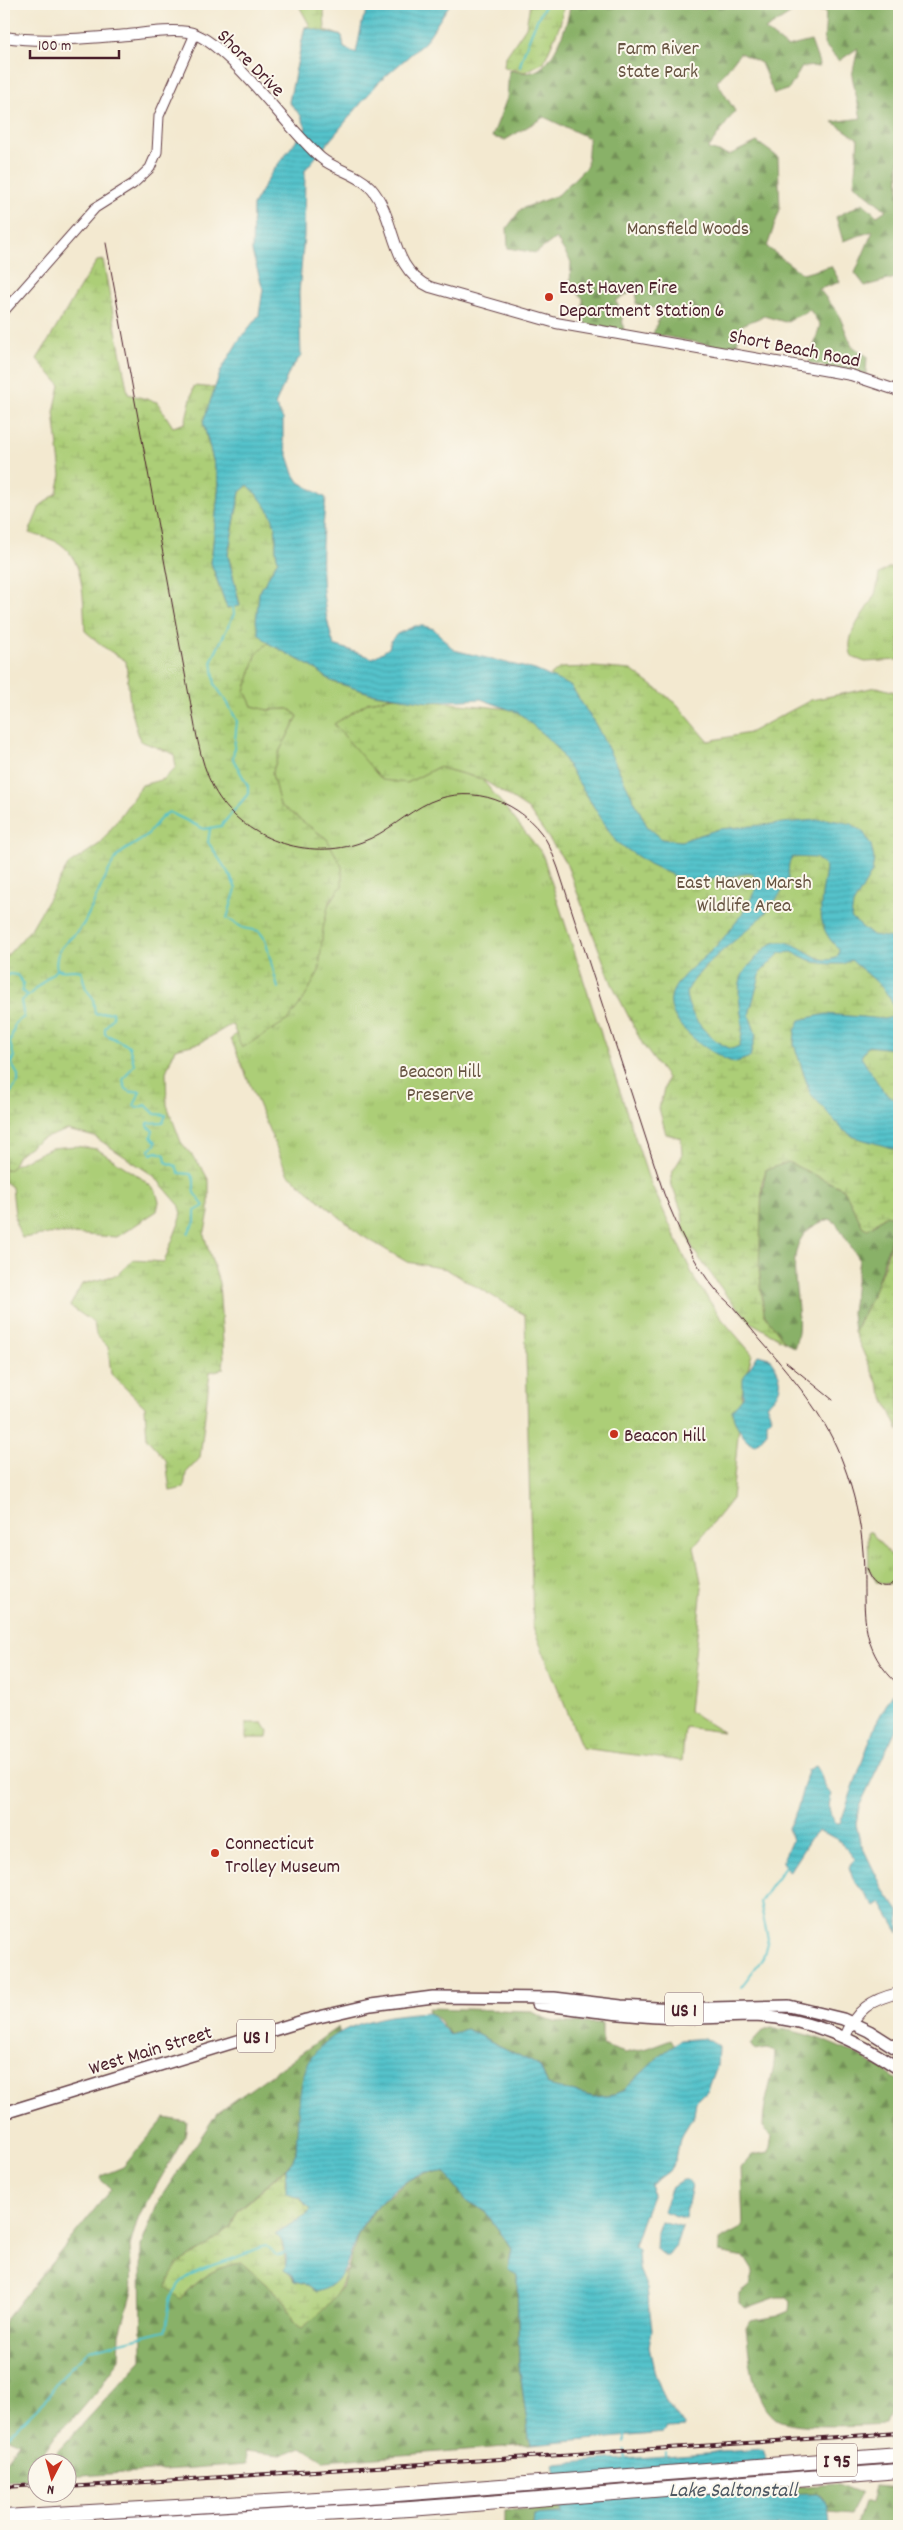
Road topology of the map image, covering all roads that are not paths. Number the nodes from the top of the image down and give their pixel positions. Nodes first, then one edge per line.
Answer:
1 (195, 34) junction
2 (4, 37) edge
3 (312, 148) joint
4 (4, 310) edge
5 (899, 391) edge
6 (899, 1992) edge
7 (514, 1998) junction
8 (851, 2022) junction
9 (845, 2037) junction
10 (899, 2050) edge
11 (898, 2067) edge
12 (4, 2113) edge
13 (899, 2455) edge
14 (899, 2471) edge
15 (4, 2517) edge
16 (109, 2526) edge

1 - 2 main road, Shore Drive
1 - 3 main road, Shore Drive
1 - 4 street
3 - 5 main road, Short Beach Road
6 - 8 main road
7 - 8 main road, West Main Street / US 1
7 - 9 main road, West Main Street / US 1
7 - 12 main road, West Main Street / US 1
8 - 9 main road
8 - 10 main road, US 1
9 - 11 main road, US 1
13 - 15 highway, I 95
14 - 16 highway, I 95

